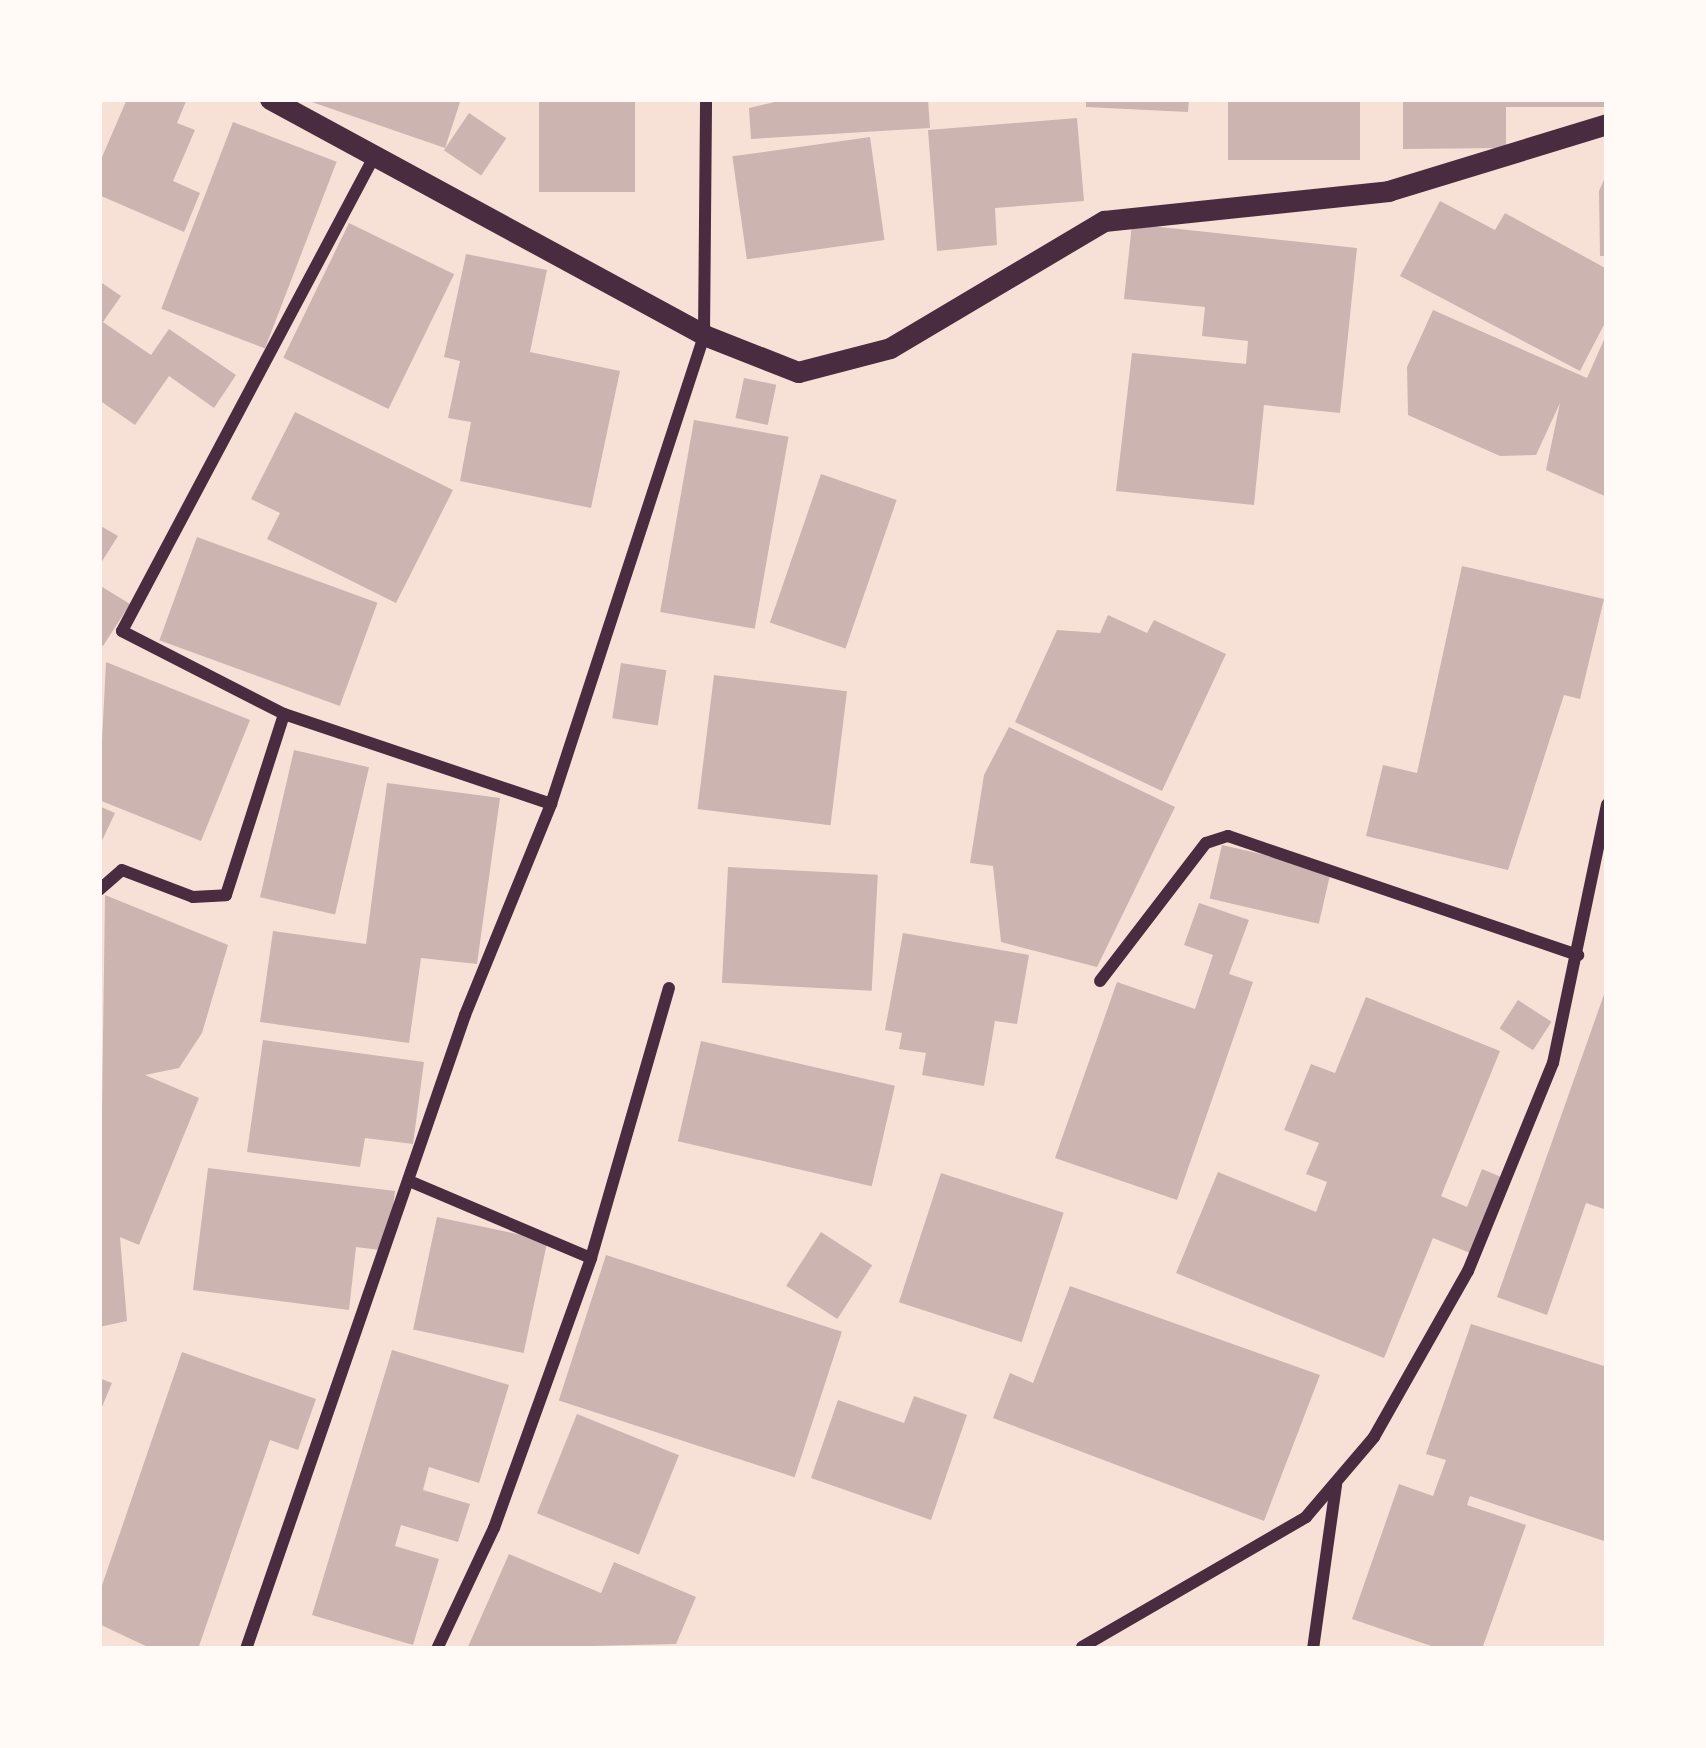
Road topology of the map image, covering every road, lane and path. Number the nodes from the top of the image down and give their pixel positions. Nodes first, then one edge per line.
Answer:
1 (270, 99) edge
2 (706, 99) edge
3 (1607, 124) edge
4 (376, 154) junction
5 (704, 334) junction
6 (284, 714) junction
7 (551, 804) junction
8 (1607, 805) edge
9 (99, 890) edge
10 (1577, 955) junction
11 (1100, 981) dead end
12 (670, 988) dead end
13 (414, 1183) junction
14 (591, 1258) junction
15 (1337, 1481) junction
16 (1082, 1647) edge
17 (246, 1649) edge
18 (437, 1649) edge
19 (1313, 1649) edge

1 - 4 street
2 - 5 street
3 - 5 street
4 - 5 street
4 - 6 street
5 - 7 street
6 - 7 street
6 - 9 street
7 - 13 street
8 - 10 street
10 - 11 street
10 - 15 street
12 - 14 street
13 - 14 street
13 - 17 street
14 - 18 street
15 - 16 street
15 - 19 street

